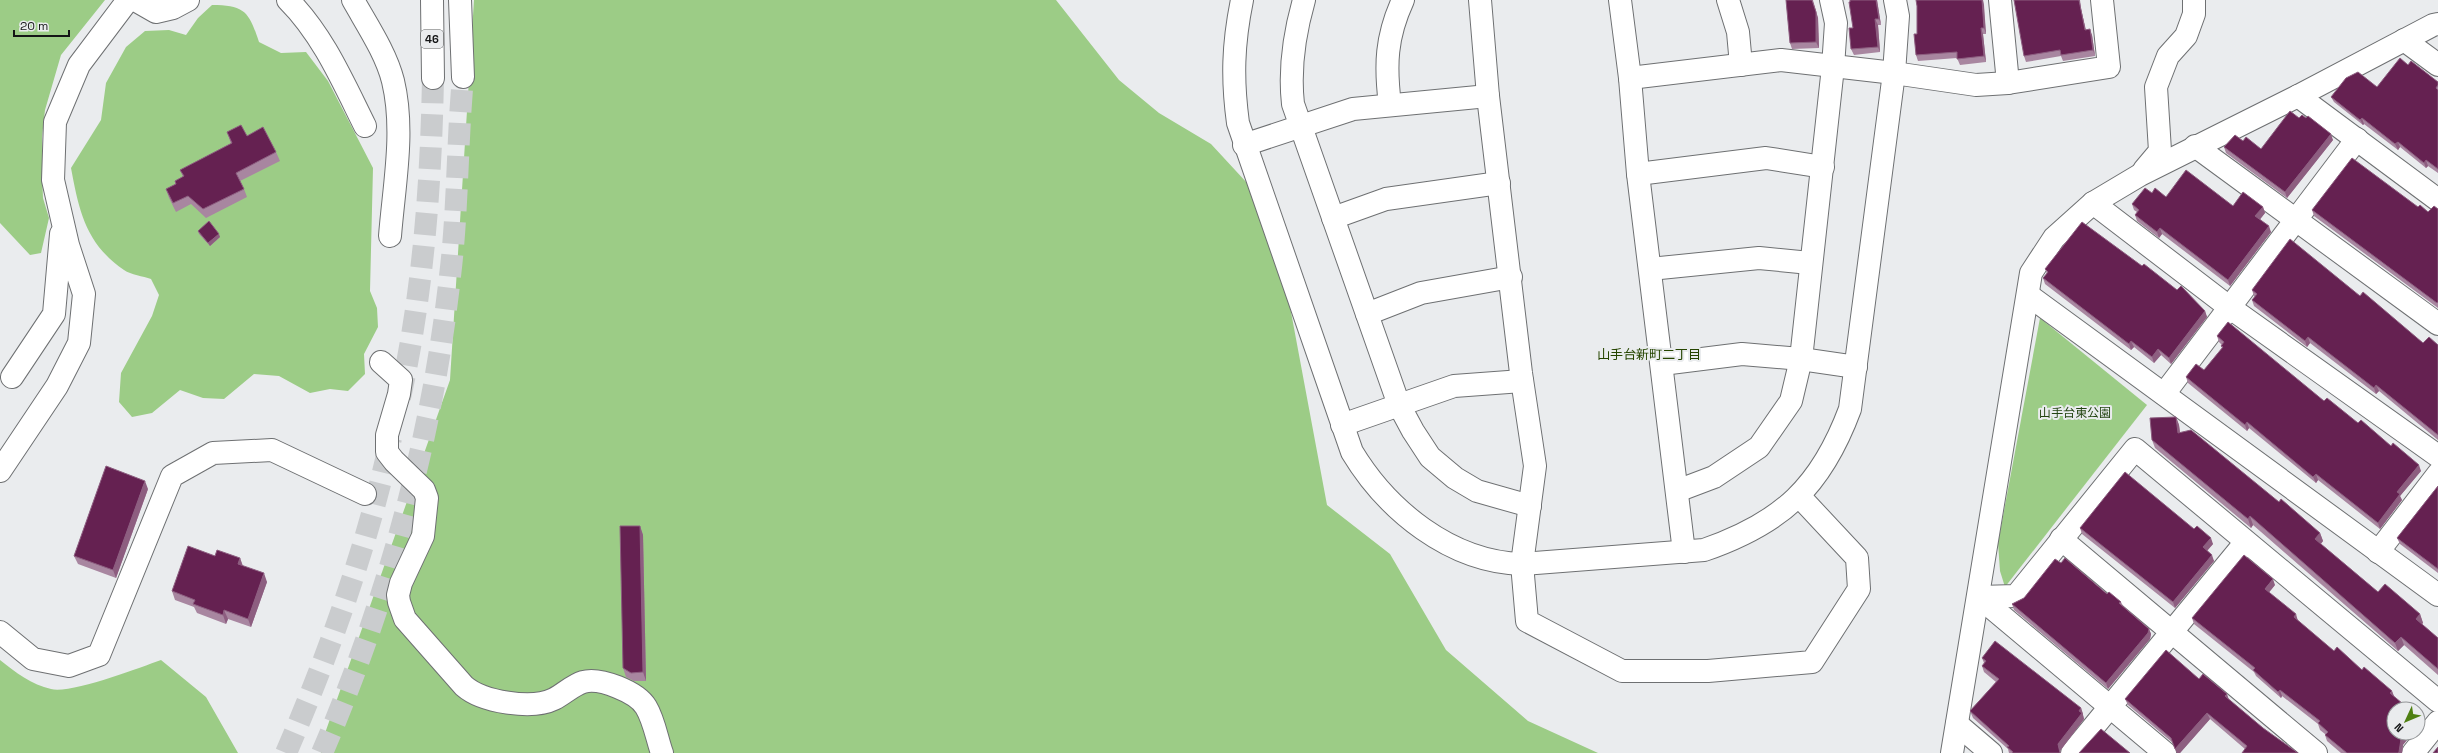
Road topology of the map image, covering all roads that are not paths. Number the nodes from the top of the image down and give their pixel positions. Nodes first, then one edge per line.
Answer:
1 (128, 0) edge
2 (135, 0) edge
3 (188, 0) edge
4 (288, 0) edge
5 (353, 0) edge
6 (432, 0) edge
7 (460, 0) edge
8 (1242, 0) edge
9 (1304, 0) edge
10 (1402, 0) edge
11 (1480, 0) edge
12 (1620, 0) edge
13 (1728, 0) edge
14 (1831, 0) edge
15 (1895, 0) edge
16 (2000, 0) edge
17 (2102, 0) edge
18 (2194, 0) edge
19 (2438, 24) edge
20 (2404, 40) junction
21 (1741, 65) junction
22 (2438, 65) edge
23 (1833, 67) junction
24 (1894, 73) junction
25 (464, 77) tunnel mouth
26 (433, 78) tunnel mouth
27 (1630, 78) junction
28 (2008, 83) junction
29 (1488, 96) junction
30 (2298, 96) junction
31 (1390, 105) junction
32 (365, 126) dead end
33 (1301, 126) junction
34 (2356, 139) junction
35 (1244, 145) junction
36 (2195, 146) junction
37 (1823, 167) junction
38 (1638, 174) junction
39 (2140, 174) junction
40 (1498, 183) junction
41 (2438, 200) edge
42 (2093, 202) junction
43 (1333, 218) junction
44 (62, 219) junction
45 (2294, 219) junction
46 (390, 236) dead end
47 (1810, 263) junction
48 (1650, 269) junction
49 (1511, 277) junction
50 (2028, 295) junction
51 (2229, 307) junction
52 (1367, 314) junction
53 (2438, 324) edge
54 (1801, 359) junction
55 (381, 362) dead end
56 (1662, 364) junction
57 (1856, 367) junction
58 (12, 377) dead end
59 (1522, 381) junction
60 (2164, 394) junction
61 (1399, 405) junction
62 (1342, 425) junction
63 (2438, 456) edge
64 (0, 471) edge
65 (2438, 474) edge
66 (1677, 491) junction
67 (365, 494) dead end
68 (1800, 497) junction
69 (1530, 506) junction
70 (2062, 539) junction
71 (2245, 542) junction
72 (1684, 552) junction
73 (2378, 552) junction
74 (1522, 564) junction
75 (2438, 595) edge
76 (1979, 597) junction
77 (0, 632) edge
78 (2172, 632) junction
79 (2438, 701) edge
80 (2109, 708) junction
81 (2438, 722) edge
82 (1957, 724) junction
83 (662, 753) edge
84 (1952, 753) edge
85 (1991, 753) edge
86 (2072, 753) edge
87 (2165, 753) edge
88 (2316, 753) edge
89 (2413, 753) edge

1 - 44 street
2 - 3 street
4 - 32 street
5 - 46 street
6 - 26 street, 46
7 - 25 street
8 - 35 street
9 - 33 street
10 - 31 street
11 - 29 street
12 - 27 street
13 - 21 street
14 - 23 street
15 - 24 street
16 - 28 street
17 - 28 street
18 - 39 street
19 - 20 street
20 - 22 street
20 - 30 street
21 - 23 street
21 - 27 street
23 - 24 street
23 - 37 street
24 - 28 street
24 - 57 street
27 - 38 street
29 - 31 street
29 - 40 street
30 - 34 street
30 - 36 street
31 - 33 street
33 - 35 street
33 - 43 street
34 - 41 street
34 - 45 street
35 - 62 street
36 - 39 street
36 - 45 street
37 - 38 street
37 - 47 street
38 - 48 street
39 - 42 street
40 - 43 street
40 - 49 street
42 - 50 street
42 - 51 street
43 - 52 street
44 - 58 street
44 - 64 street
45 - 51 street
45 - 53 street
47 - 48 street
47 - 54 street
48 - 56 street
49 - 52 street
49 - 59 street
50 - 60 street
50 - 76 street
51 - 60 street
51 - 63 street
52 - 61 street
54 - 56 street
54 - 57 street
54 - 66 street
55 - 83 street
56 - 66 street
57 - 68 street
59 - 61 street
59 - 69 street
60 - 73 street
61 - 62 street
61 - 69 street
62 - 74 street
65 - 73 street
66 - 72 street
67 - 77 street
68 - 72 street
68 - 74 street
69 - 74 street
70 - 71 street
70 - 76 street
70 - 78 street
71 - 78 street
71 - 79 street
72 - 74 street
73 - 75 street
76 - 80 street
76 - 82 street
78 - 80 street
78 - 88 street
80 - 86 street
80 - 87 street
81 - 89 street
82 - 84 street
82 - 85 street

